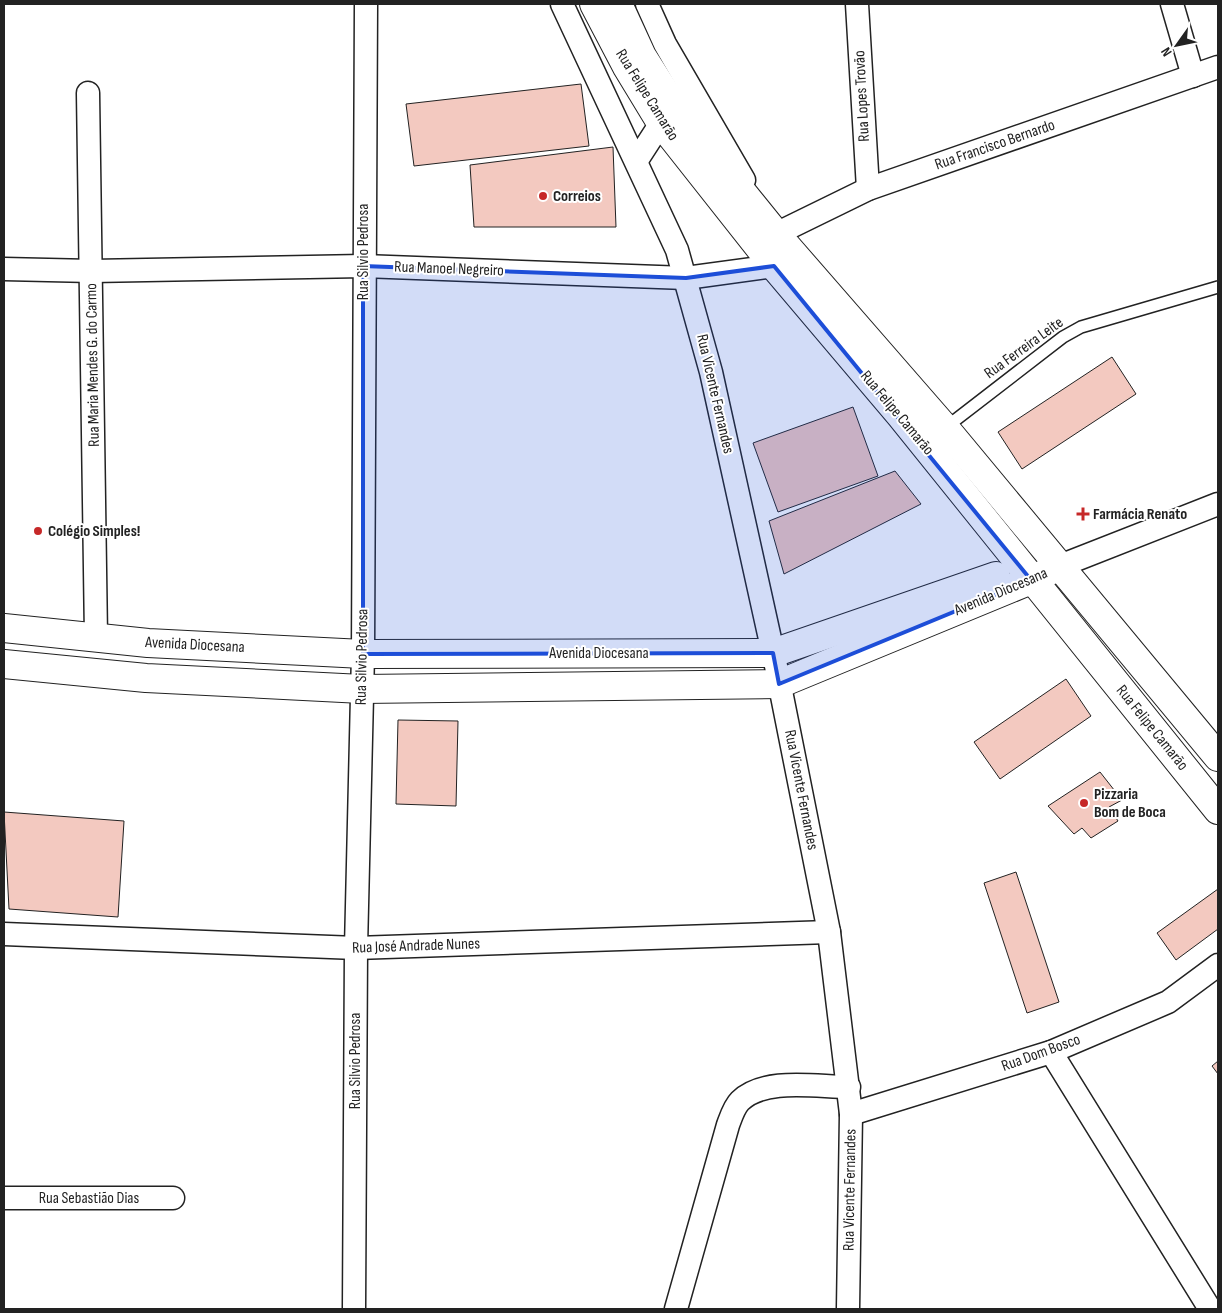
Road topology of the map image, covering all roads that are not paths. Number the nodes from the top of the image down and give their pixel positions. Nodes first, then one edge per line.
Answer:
1 (366, 4) edge
2 (562, 4) edge
3 (594, 4) edge
4 (618, 4) edge
5 (648, 4) edge
6 (857, 4) edge
7 (1172, 4) edge
8 (635, 61) junction
9 (1218, 67) edge
10 (1193, 76) junction
11 (88, 93) dead end
12 (661, 122) junction
13 (637, 160) junction
14 (868, 189) junction
15 (776, 234) junction
16 (363, 266) junction
17 (774, 266) junction
18 (4, 269) edge
19 (92, 270) junction
20 (686, 278) junction
21 (1218, 287) edge
22 (945, 428) junction
23 (1218, 504) edge
24 (1060, 566) junction
25 (1027, 573) junction
26 (4, 628) edge
27 (96, 637) junction
28 (148, 643) junction
29 (773, 653) junction
30 (363, 654) junction
31 (4, 664) edge
32 (146, 678) junction
33 (780, 684) junction
34 (362, 690) junction
35 (1218, 757) edge
36 (1218, 810) edge
37 (829, 932) junction
38 (4, 934) edge
39 (356, 948) junction
40 (1218, 965) edge
41 (1051, 1052) junction
42 (848, 1087) junction
43 (851, 1114) junction
44 (4, 1198) edge
45 (174, 1198) dead end
46 (354, 1309) edge
47 (676, 1309) edge
48 (848, 1309) edge
49 (1210, 1309) edge

1 - 16 street, Rua Silvio Pedrosa
2 - 13 street, Rua Felipe Camarão
3 - 8 street, Rua Felipe Camarão
4 - 8 street, Rua Felipe Camarão
5 - 15 street, Rua Felipe Camarão
6 - 14 street, Rua Lopes Trovão
7 - 10 street
8 - 12 street, Rua Felipe Camarão
8 - 15 street, Rua Felipe Camarão
9 - 10 street, Rua Francisco Bernardo
10 - 14 street, Rua Francisco Bernardo
11 - 19 street, Rua Maria Mendes G. do Carmo
12 - 13 street
12 - 17 street, Rua Felipe Camarão
13 - 20 street, Rua Felipe Camarão
14 - 15 street, Rua Francisco Bernardo
15 - 22 street, Rua Felipe Camarão
16 - 19 street, Rua Manoel Negreiro
16 - 20 street, Rua Manoel Negreiro
16 - 30 street, Rua Silvio Pedrosa
17 - 20 street, Rua Manoel Negreiro
17 - 25 street, Rua Felipe Camarão
18 - 19 street, Rua Manoel Negreiro
19 - 27 street, Rua Maria Mendes G. do Carmo
20 - 29 street, Rua Vicente Fernandes
21 - 22 lane, Rua Ferreira Leite
22 - 24 street, Rua Felipe Camarão
23 - 24 street
24 - 25 street, Avenida Diocesana
24 - 35 street, Rua Felipe Camarão
25 - 29 street, Avenida Diocesana
25 - 33 street, Avenida Diocesana
25 - 36 street, Rua Felipe Camarão
26 - 27 street, Avenida Diocesana
27 - 28 street, Avenida Diocesana
28 - 30 street, Avenida Diocesana
28 - 32 street
29 - 30 street, Avenida Diocesana
29 - 33 street, Rua Vicente Fernandes
30 - 34 street, Rua Silvio Pedrosa
31 - 32 street, Avenida Diocesana
32 - 34 street, Avenida Diocesana
33 - 34 street, Avenida Diocesana
33 - 37 street, Rua Vicente Fernandes
34 - 39 street, Rua Silvio Pedrosa
37 - 39 street, Rua José Andrade Nunes
37 - 42 street, Rua Vicente Fernandes
38 - 39 street, Rua José Andrade Nunes
39 - 46 street, Rua Silvio Pedrosa
40 - 41 street, Rua Dom Bosco
41 - 43 street, Rua Dom Bosco
41 - 49 street
42 - 43 street, Rua Vicente Fernandes
42 - 47 street
43 - 48 street, Rua Vicente Fernandes
44 - 45 street, Rua Sebastião Dias

